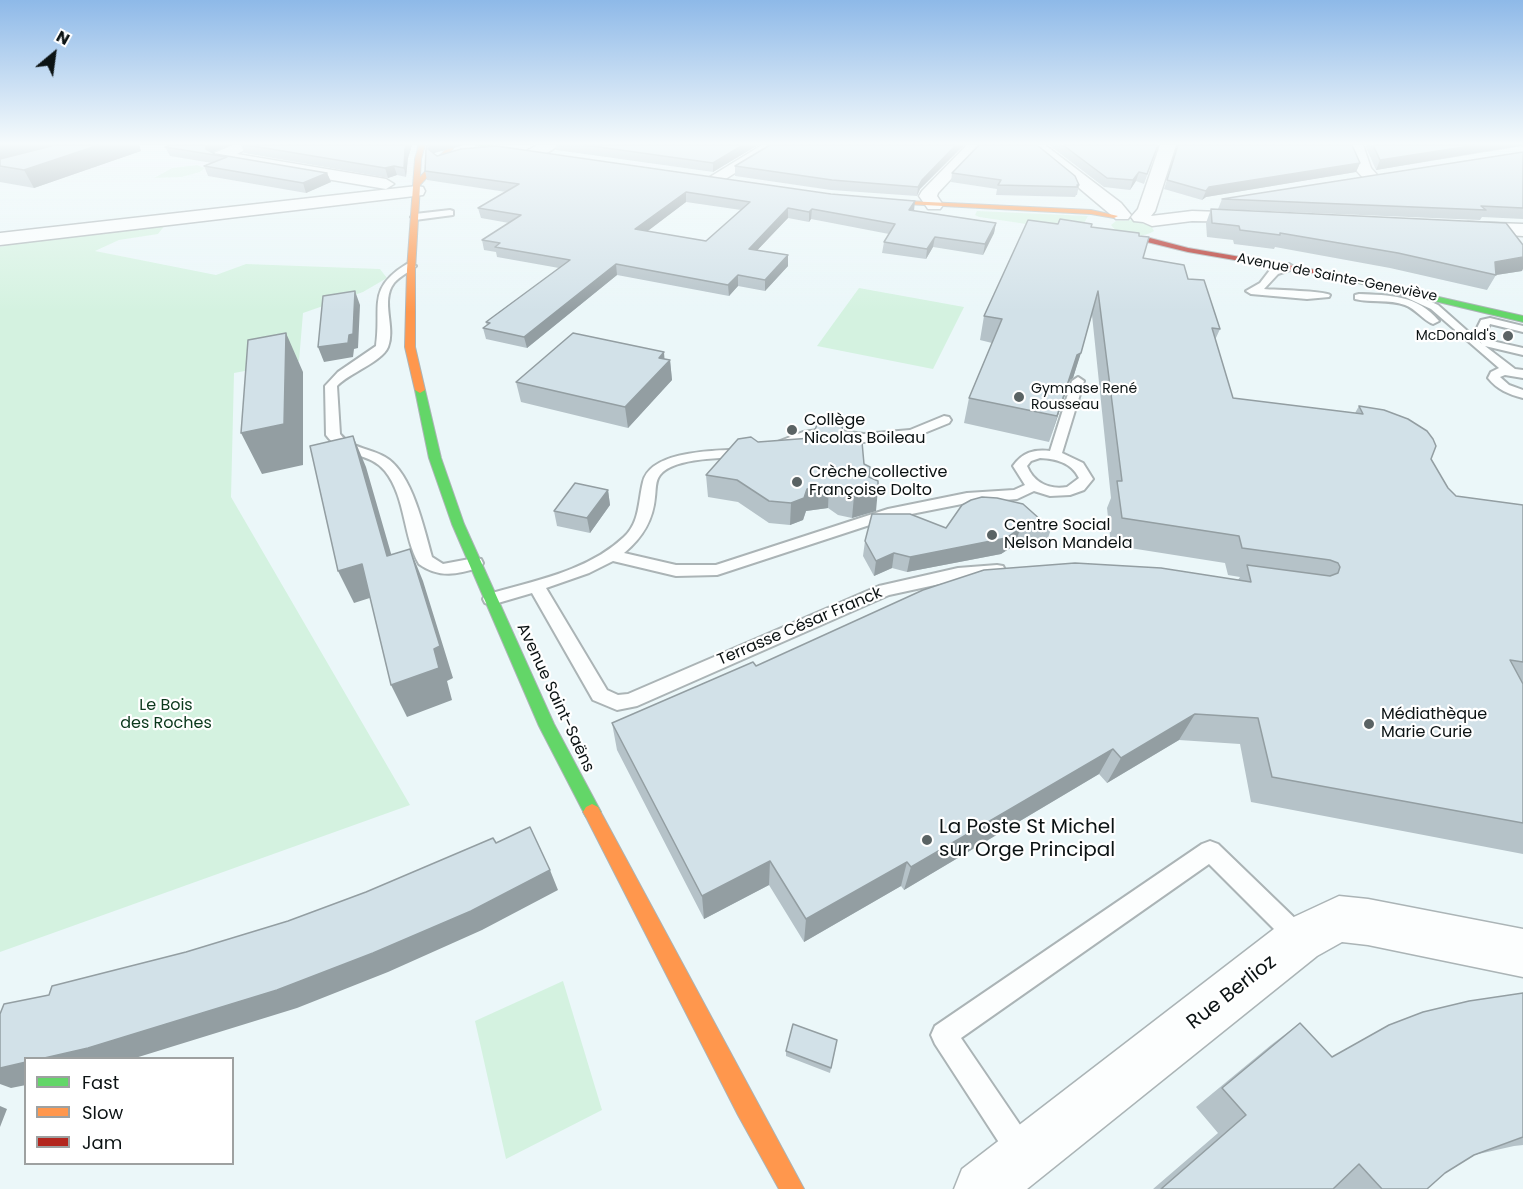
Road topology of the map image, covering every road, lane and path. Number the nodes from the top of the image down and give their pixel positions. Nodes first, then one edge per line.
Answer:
1 (311, 200) edge
2 (416, 200) edge
3 (856, 200) edge
4 (861, 200) edge
5 (932, 200) edge
6 (1107, 200) edge
7 (1150, 200) edge
8 (1225, 200) edge
9 (934, 205) junction
10 (450, 213) dead end
11 (1118, 216) junction
12 (1205, 216) junction
13 (415, 217) junction
14 (1264, 219) edge
15 (974, 220) edge
16 (1100, 227) edge
17 (1452, 227) edge
18 (1155, 229) junction
19 (1523, 230) edge
20 (48, 234) junction
21 (0, 239) edge
22 (0, 245) edge
23 (411, 266) junction
24 (1289, 267) junction
25 (1364, 280) junction
26 (1251, 291) junction
27 (1325, 295) dead end
28 (1359, 297) dead end
29 (1257, 303) dead end
30 (1523, 312) edge
31 (1523, 319) edge
32 (1433, 321) dead end
33 (1523, 329) edge
34 (1479, 347) junction
35 (1518, 351) edge
36 (1510, 371) junction
37 (1523, 374) edge
38 (1077, 381) edge
39 (1523, 393) edge
40 (944, 420) dead end
41 (1055, 455) junction
42 (1033, 486) junction
43 (611, 555) junction
44 (475, 563) junction
45 (1011, 569) edge
46 (536, 585) junction
47 (491, 599) junction
48 (1300, 939) junction
49 (1523, 953) edge
50 (1023, 1156) junction
51 (792, 1189) edge
52 (982, 1189) edge

1 - 20 street
2 - 13 street, Avenue Saint-Saëns
3 - 15 street
4 - 9 street
5 - 9 street
6 - 11 street
7 - 18 street
8 - 12 street
9 - 11 street
10 - 13 lane
11 - 16 street
11 - 18 street
12 - 14 street
12 - 18 street
13 - 23 street, Avenue Saint-Saëns
17 - 19 street
18 - 24 street, Avenue de Sainte-Geneviève
18 - 30 street
20 - 21 street
20 - 22 street
23 - 44 street, Avenue Saint-Saëns
23 - 44 lane
24 - 25 street, Avenue de Sainte-Geneviève
24 - 26 lane
25 - 31 street, Avenue de Sainte-Geneviève
25 - 34 lane
26 - 27 lane
26 - 29 lane
28 - 32 lane
33 - 35 lane
34 - 35 lane
34 - 36 lane
36 - 37 lane
36 - 39 lane
38 - 41 lane
40 - 43 lane
41 - 42 lane
41 - 42 lane
42 - 43 lane
43 - 46 lane
44 - 47 street, Avenue Saint-Saëns
45 - 46 lane, Terrasse César Franck
46 - 47 lane
47 - 51 street, Avenue Saint-Saëns
48 - 49 street, Rue Berlioz
48 - 50 street, Rue Berlioz
48 - 50 lane
50 - 52 street, Rue Berlioz

